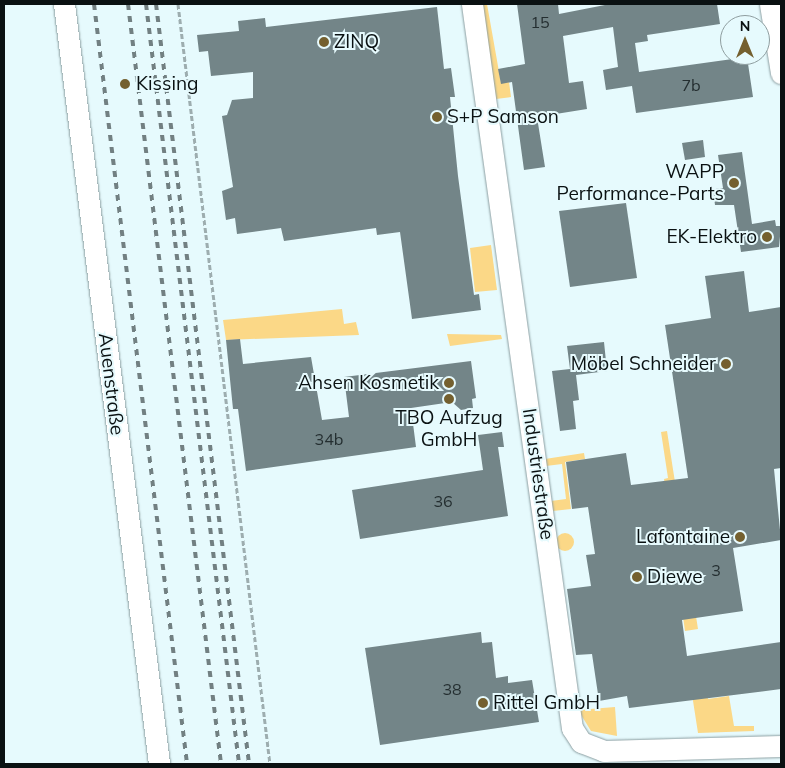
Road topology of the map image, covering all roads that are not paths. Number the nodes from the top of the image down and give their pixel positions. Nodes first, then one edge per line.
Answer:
1 (64, 4) edge
2 (472, 4) edge
3 (770, 4) edge
4 (781, 73) edge
5 (781, 746) edge
6 (732, 756) edge
7 (159, 764) edge

1 - 7 street, Auenstraße
2 - 6 street, Industriestraße
3 - 4 street
5 - 6 street, Industriestraße

